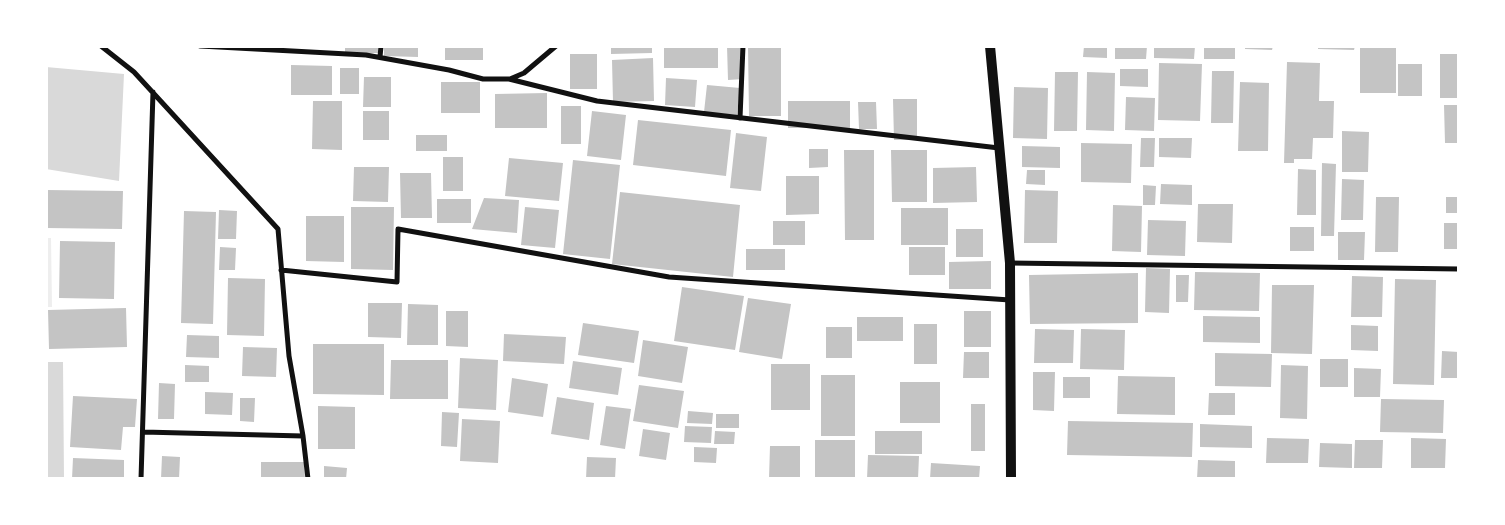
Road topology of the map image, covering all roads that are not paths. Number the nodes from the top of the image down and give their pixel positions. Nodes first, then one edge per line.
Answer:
1 (101, 46) edge
2 (200, 46) edge
3 (381, 46) edge
4 (556, 46) edge
5 (743, 46) edge
6 (990, 46) edge
7 (380, 58) junction
8 (509, 79) junction
9 (152, 92) junction
10 (740, 118) junction
11 (1000, 148) junction
12 (1010, 264) junction
13 (1459, 269) edge
14 (282, 270) junction
15 (1010, 300) junction
16 (143, 432) junction
17 (303, 436) junction
18 (141, 479) edge
19 (308, 479) edge
20 (1011, 479) edge

1 - 9 street
2 - 7 street
3 - 7 street
4 - 8 street
5 - 10 street
6 - 11 main road
7 - 8 street
8 - 10 street
9 - 14 street
9 - 16 street
10 - 11 street
11 - 12 main road
12 - 13 street
12 - 15 main road
14 - 15 street
14 - 17 street
15 - 20 main road
16 - 17 street
16 - 18 street
17 - 19 street

